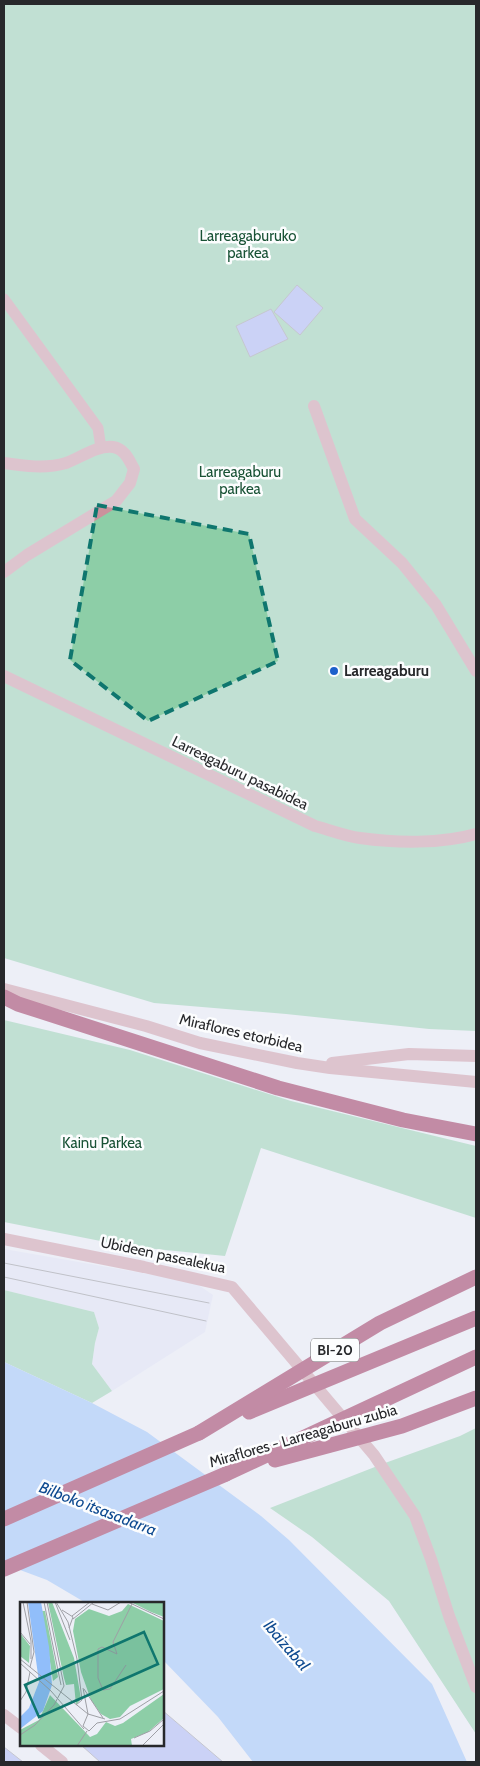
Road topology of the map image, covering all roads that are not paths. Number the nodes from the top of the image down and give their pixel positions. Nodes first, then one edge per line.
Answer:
1 (4, 299) edge
2 (314, 406) dead end
3 (101, 448) junction
4 (4, 463) edge
5 (4, 572) edge
6 (476, 671) edge
7 (4, 676) edge
8 (476, 834) edge
9 (4, 989) edge
10 (4, 997) edge
11 (476, 1056) edge
12 (313, 1066) junction
13 (476, 1082) edge
14 (476, 1134) edge
15 (4, 1239) edge
16 (476, 1277) edge
17 (476, 1318) edge
18 (476, 1357) edge
19 (476, 1398) edge
20 (199, 1433) junction
21 (226, 1474) junction
22 (4, 1519) edge
23 (4, 1570) edge
24 (476, 1687) edge
25 (4, 1715) edge
26 (20, 1727) edge
27 (42, 1746) edge
28 (62, 1762) edge

1 - 3 lane
2 - 6 street
3 - 4 street
3 - 5 street
7 - 8 street, Larreagaburu pasabidea
9 - 12 street, Miraflores etorbidea
10 - 14 highway
11 - 12 street
12 - 13 street, Miraflores etorbidea
15 - 24 street, Ubideen pasealekua
16 - 20 highway, BI-20, bridge
17 - 20 highway, bridge
18 - 21 highway, bridge
19 - 21 highway, Miraflores - Larreagaburu zubia, bridge
20 - 22 highway, BI-20
21 - 23 highway, Miraflores - Larreagaburu zubia
25 - 26 street
27 - 28 street

